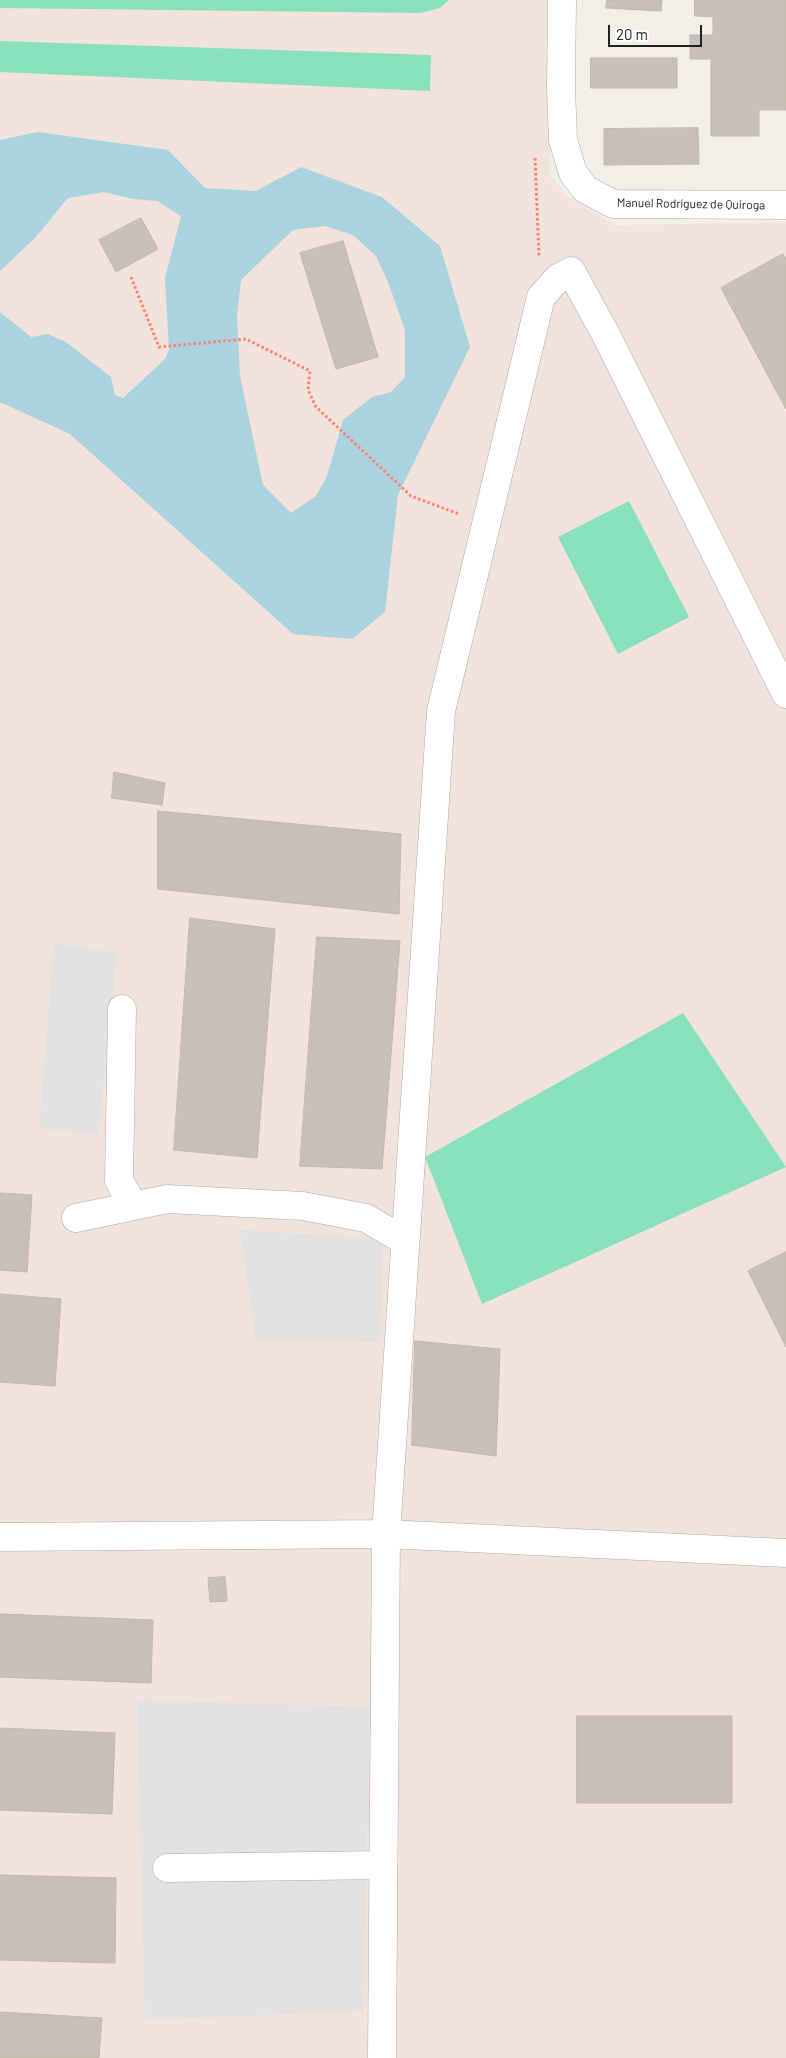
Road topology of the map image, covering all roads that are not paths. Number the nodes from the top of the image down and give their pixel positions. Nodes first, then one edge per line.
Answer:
1 (562, 0) edge
2 (786, 205) edge
3 (786, 694) edge
4 (122, 1009) dead end
5 (134, 1206) junction
6 (76, 1218) dead end
7 (405, 1241) junction
8 (386, 1534) junction
9 (0, 1537) edge
10 (786, 1554) edge
11 (383, 1866) junction
12 (168, 1868) dead end
13 (382, 2058) edge

1 - 2 street, Manuel Rodríguez de Quiroga
3 - 7 street
4 - 5 street
5 - 6 street
5 - 7 street
7 - 8 street
8 - 9 street
8 - 10 street
8 - 11 street
11 - 12 street
11 - 13 street

